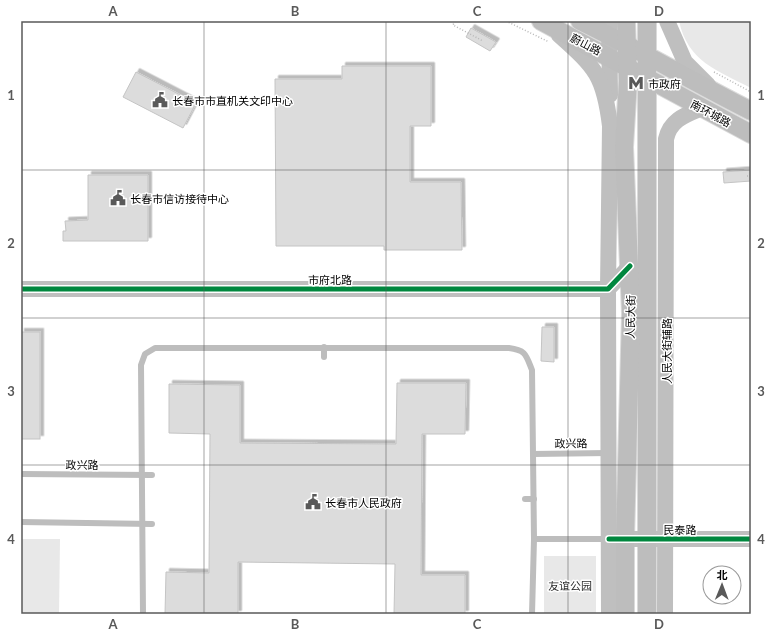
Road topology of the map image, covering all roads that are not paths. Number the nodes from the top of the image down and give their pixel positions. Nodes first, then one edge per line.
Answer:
1 (580, 21) edge
2 (626, 21) edge
3 (646, 21) edge
4 (667, 21) edge
5 (544, 23) edge
6 (609, 28) edge
7 (626, 44) junction
8 (610, 56) junction
9 (647, 56) junction
10 (628, 69) junction
11 (647, 79) junction
12 (731, 101) junction
13 (702, 108) junction
14 (751, 111) edge
15 (610, 126) junction
16 (751, 134) edge
17 (630, 266) junction
18 (21, 289) edge
19 (608, 289) junction
20 (324, 347) junction
21 (324, 357) dead end
22 (610, 452) junction
23 (533, 454) junction
24 (21, 474) edge
25 (142, 474) junction
26 (152, 475) dead end
27 (525, 499) dead end
28 (534, 499) junction
29 (21, 522) edge
30 (142, 524) junction
31 (152, 524) dead end
32 (647, 538) junction
33 (667, 538) junction
34 (534, 539) junction
35 (617, 539) junction
36 (751, 539) edge
37 (143, 614) edge
38 (532, 614) edge
39 (609, 614) edge
40 (625, 614) edge
41 (647, 614) edge
42 (665, 614) edge

1 - 6 main road, 蔚山路
2 - 7 main road, 人民大街
3 - 9 main road, 人民大街
4 - 12 main road
5 - 8 main road, 蔚山路
5 - 15 main road
6 - 7 main road, 南环城路
6 - 8 main road
7 - 9 main road, 南环城路
7 - 10 main road, 人民大街
8 - 10 main road, 南环城路
8 - 15 main road
9 - 11 main road, 人民大街
9 - 12 main road, 南环城路
10 - 11 main road, 南环城路
10 - 17 main road, 人民大街
11 - 13 main road, 南环城路
11 - 32 main road, 人民大街
12 - 14 main road, 南环城路
13 - 16 main road, 南环城路
13 - 33 main road, 人民大街辅路
15 - 19 main road
17 - 19 main road
17 - 35 main road, 人民大街
18 - 19 main road, 市府北路
19 - 22 main road
20 - 21 lane
20 - 23 lane
20 - 25 lane
22 - 23 lane, 政兴路
22 - 35 main road
23 - 28 lane
24 - 25 lane, 政兴路
25 - 26 lane, 政兴路
25 - 30 lane
27 - 28 lane
28 - 34 lane
29 - 30 lane
30 - 31 lane
30 - 37 lane
32 - 33 main road, 民泰路
32 - 35 main road, 民泰路
32 - 41 main road, 人民大街
33 - 36 main road, 民泰路
33 - 42 main road, 人民大街辅路
34 - 35 lane
34 - 38 lane
35 - 39 main road
35 - 40 main road, 人民大街

